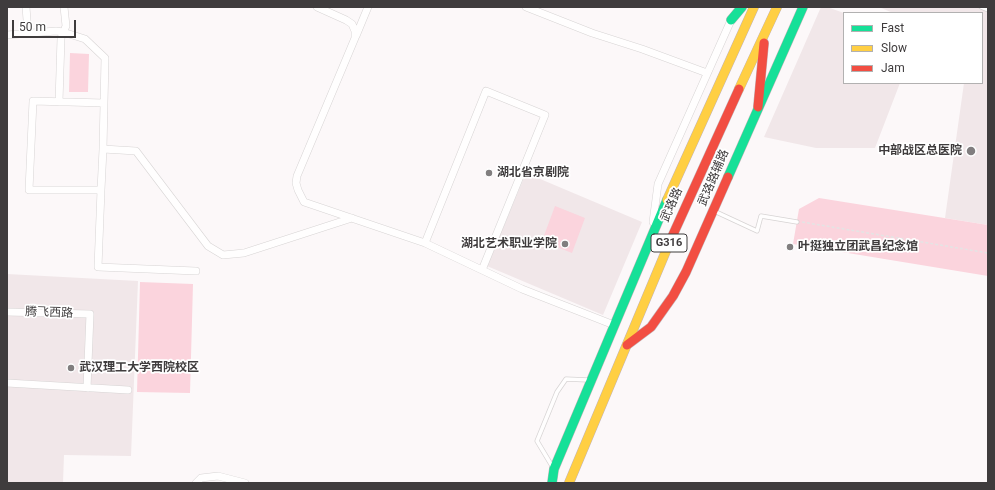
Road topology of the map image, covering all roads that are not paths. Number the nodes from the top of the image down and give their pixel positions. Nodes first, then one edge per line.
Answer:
1 (26, 7) edge
2 (64, 7) edge
3 (317, 7) edge
4 (368, 7) edge
5 (526, 7) edge
6 (737, 7) edge
7 (742, 7) edge
8 (754, 7) edge
9 (777, 7) edge
10 (803, 7) edge
11 (981, 7) edge
12 (988, 10) edge
13 (731, 20) junction
14 (63, 32) junction
15 (28, 33) junction
16 (765, 33) junction
17 (7, 35) edge
18 (355, 38) junction
19 (707, 73) junction
20 (59, 102) junction
21 (104, 103) junction
22 (758, 107) junction
23 (103, 149) junction
24 (101, 190) junction
25 (713, 210) junction
26 (352, 218) junction
27 (797, 222) road end
28 (650, 238) junction
29 (425, 244) junction
30 (482, 270) junction
31 (196, 271) dead end
32 (7, 312) edge
33 (614, 325) junction
34 (627, 345) junction
35 (591, 380) junction
36 (7, 383) edge
37 (87, 388) junction
38 (128, 390) dead end
39 (554, 469) junction
40 (196, 483) edge
41 (245, 483) edge
42 (546, 483) edge
43 (552, 483) edge
44 (569, 483) edge

1 - 15 street
2 - 14 street
3 - 18 street
4 - 18 street
5 - 19 street
6 - 13 street
7 - 13 main road
8 - 28 main road, 武珞路 / G316
9 - 16 main road, 武珞路 / G316
10 - 22 main road, 武珞路辅路
11 - 12 lane
13 - 19 street
14 - 15 street
14 - 20 street
14 - 21 street
15 - 17 street
16 - 22 main road
16 - 34 main road, 武珞路 / G316
18 - 26 street
19 - 28 street
20 - 21 street
20 - 24 street
21 - 23 street
22 - 25 main road, 武珞路辅路
23 - 24 street
23 - 26 street
24 - 31 street
25 - 27 lane
25 - 34 main road, 武珞路辅路
26 - 29 street
28 - 33 main road, 武珞路 / G316
29 - 30 street
29 - 30 street
30 - 33 street
32 - 37 street, 腾飞西路
33 - 35 main road, 武珞路 / G316
34 - 44 main road, 武珞路 / G316
35 - 39 main road, 武珞路 / G316
35 - 39 lane
36 - 37 street
37 - 38 street
39 - 42 main road
39 - 43 main road, 武珞路 / G316
40 - 41 street

